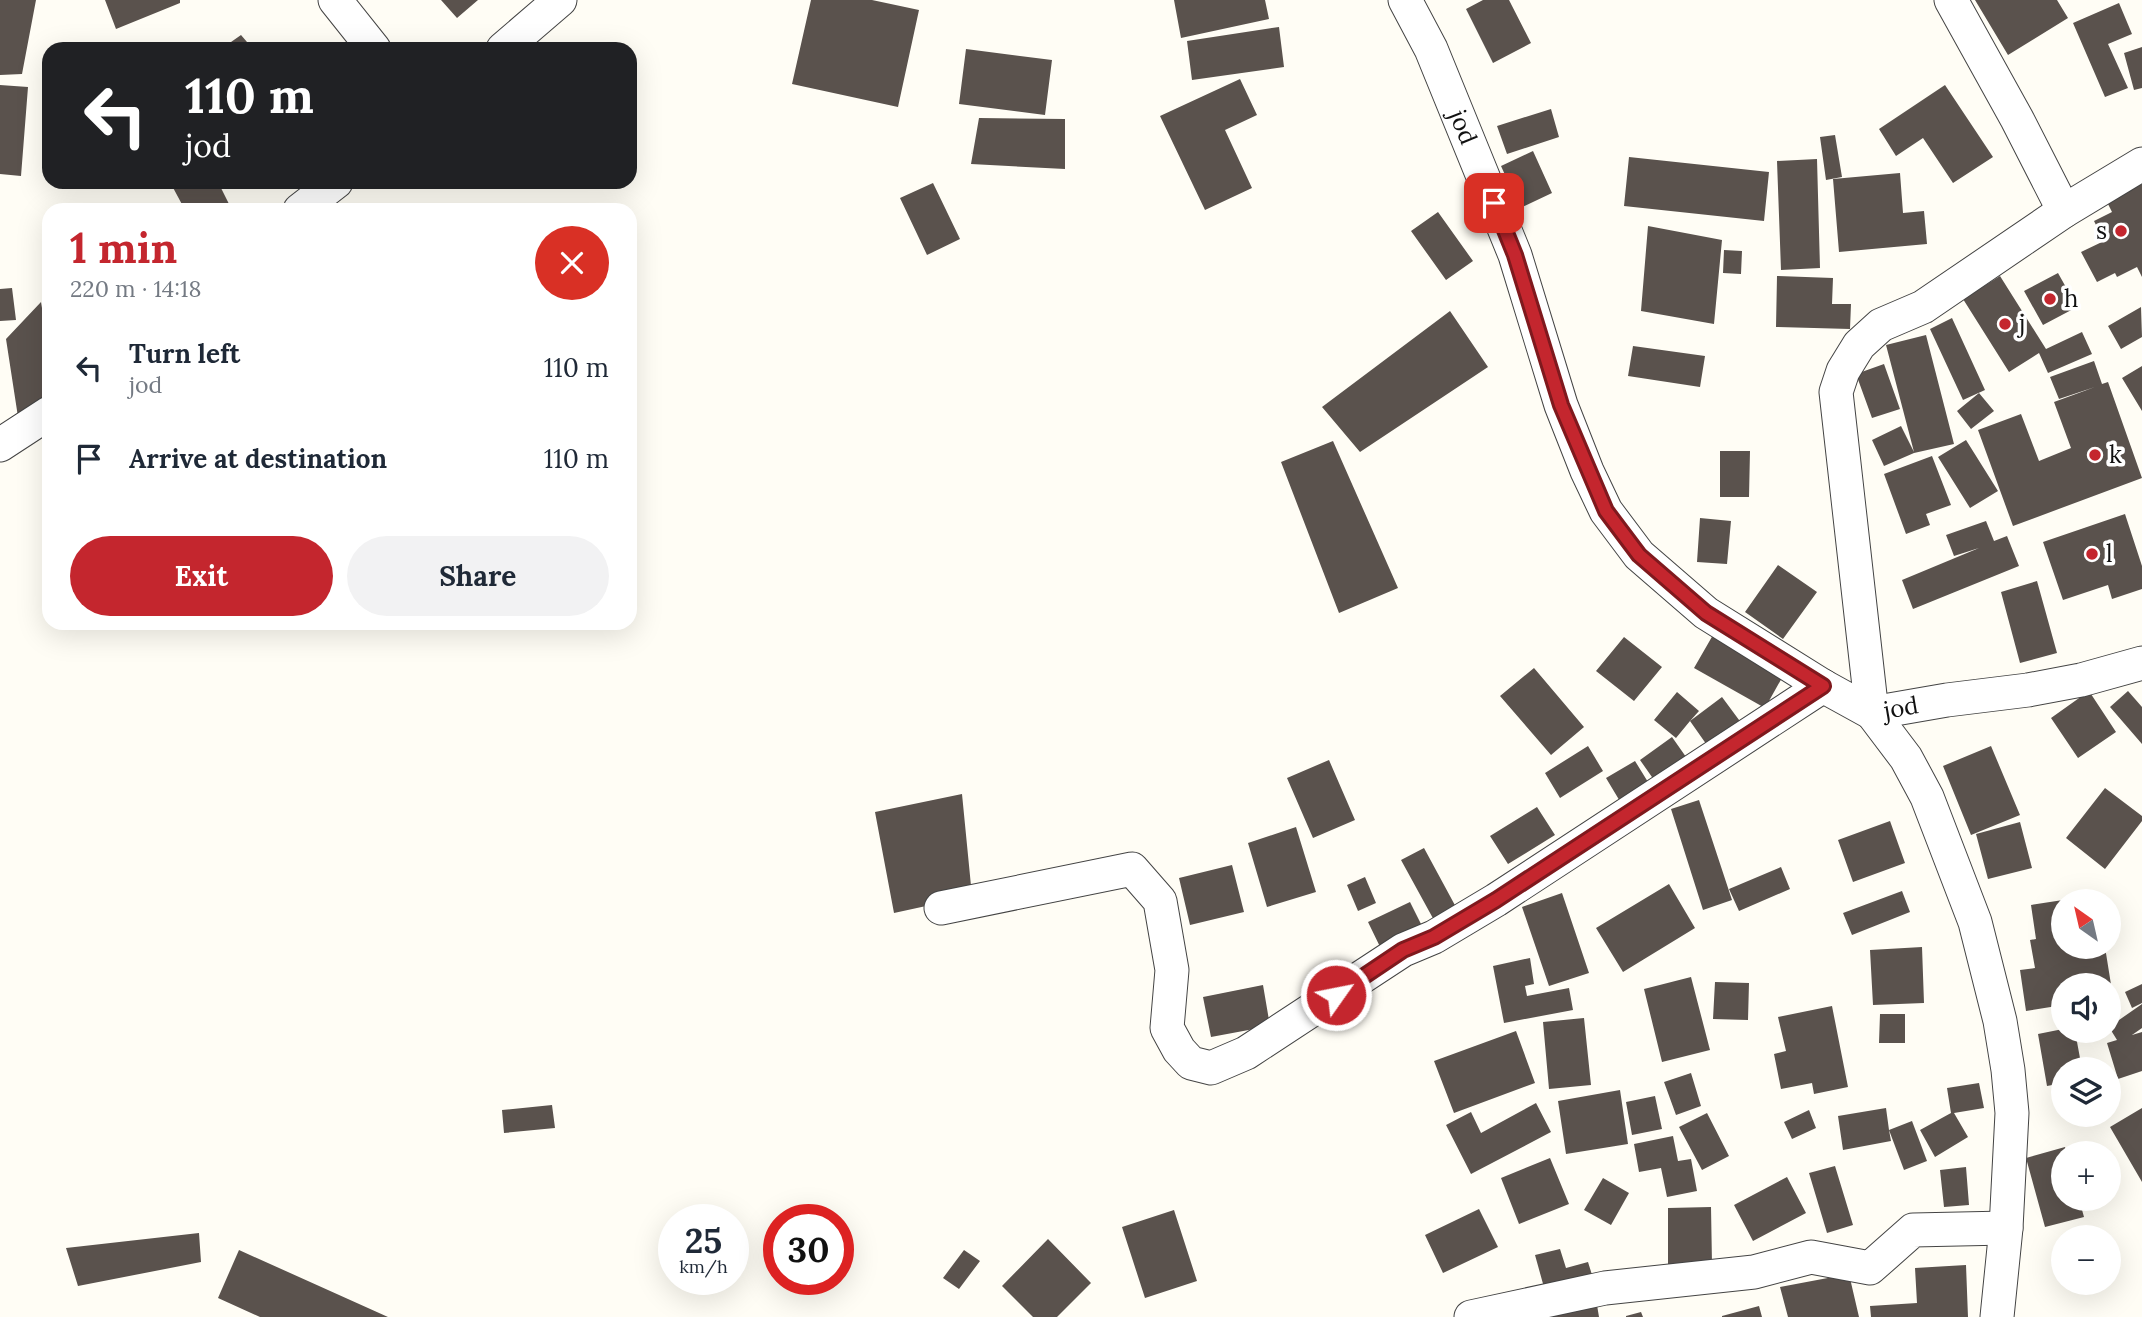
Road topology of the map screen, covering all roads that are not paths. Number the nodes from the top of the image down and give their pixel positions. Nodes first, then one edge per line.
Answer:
1 (335, 0) edge
2 (561, 0) edge
3 (1405, 0) edge
4 (1951, 0) edge
5 (368, 42) edge
6 (511, 42) edge
7 (2142, 164) edge
8 (328, 189) edge
9 (309, 203) edge
10 (2064, 211) junction
11 (42, 418) edge
12 (0, 445) edge
13 (2142, 663) edge
14 (1823, 686) junction
15 (1872, 713) junction
16 (941, 908) dead end
17 (2006, 1228) junction
18 (1471, 1317) edge
19 (1997, 1317) edge

1 - 5 street
2 - 6 street
3 - 14 street, jod
4 - 10 street
7 - 10 street
8 - 9 street
10 - 15 street
11 - 12 street
13 - 15 street, jod
14 - 15 street, jod
14 - 16 street
15 - 17 street
17 - 18 street
17 - 19 street

